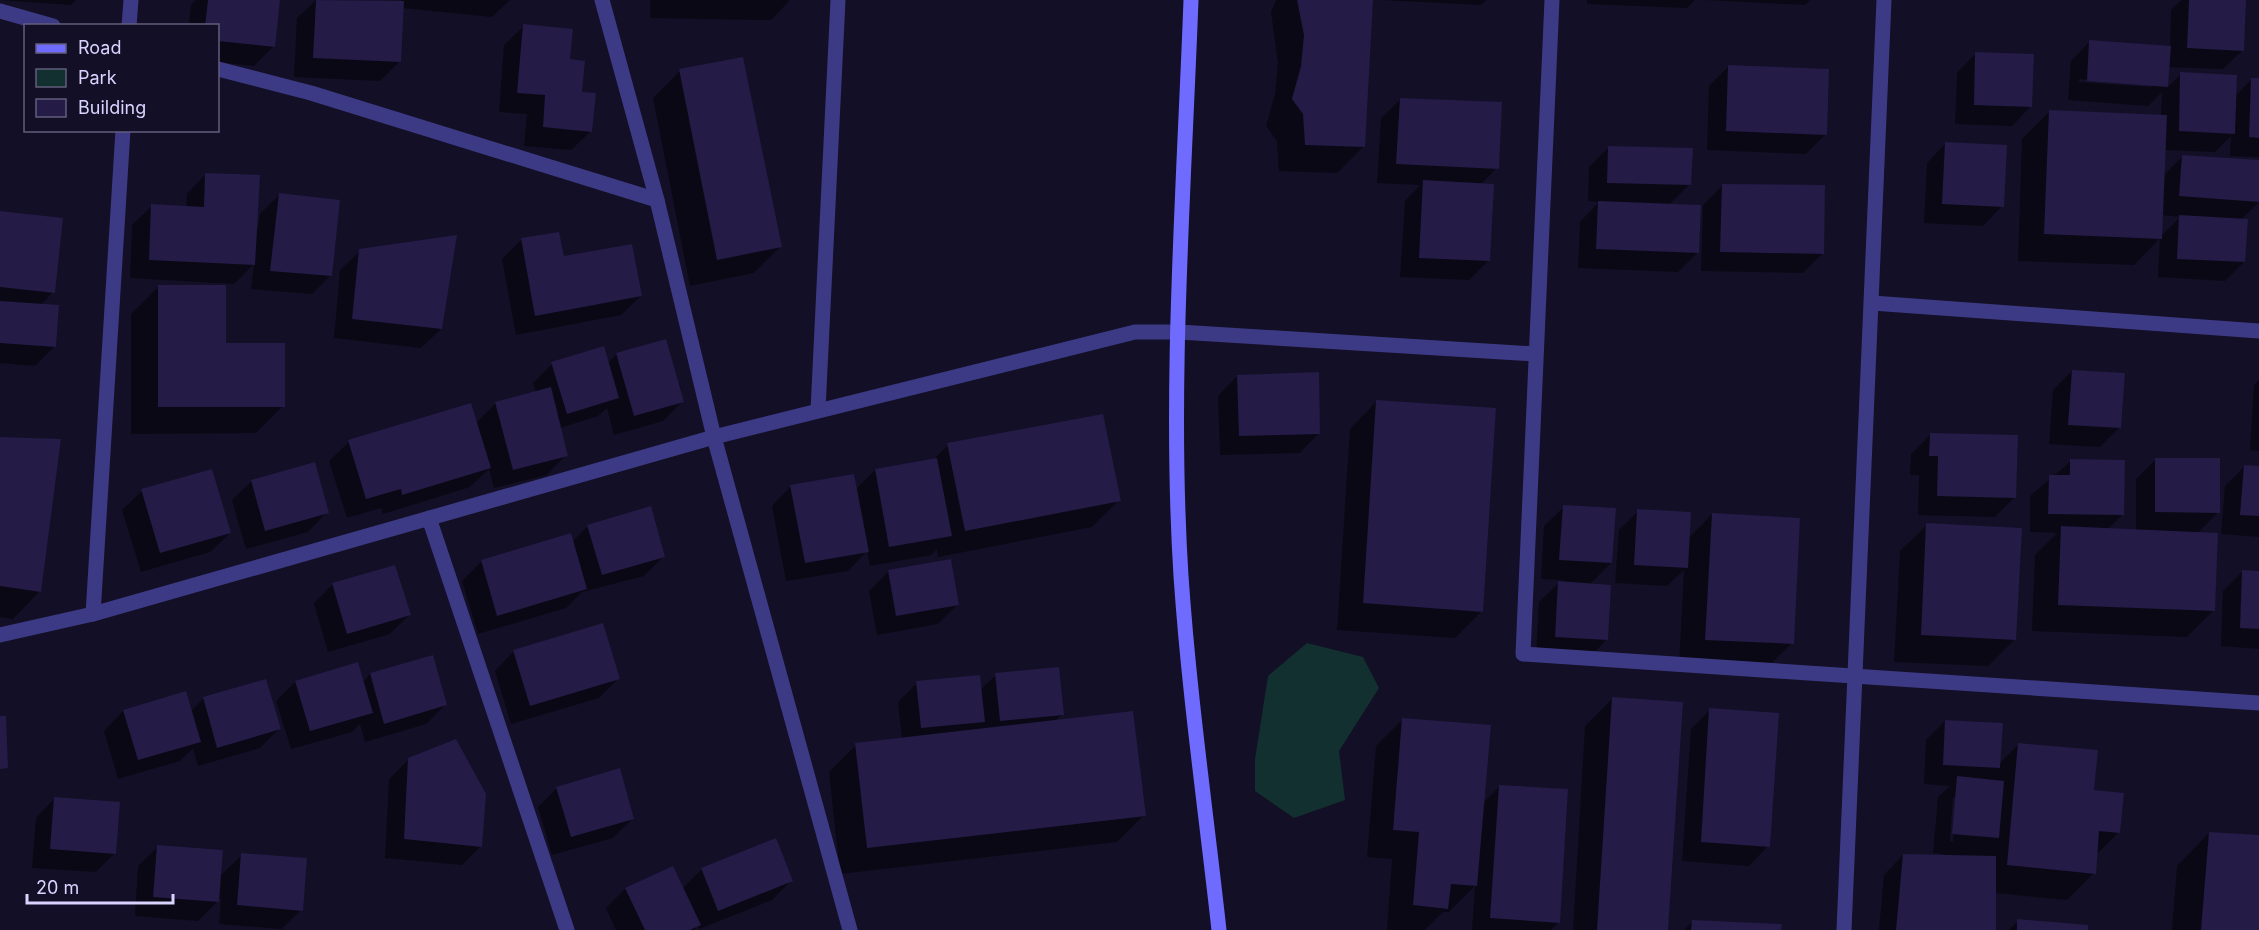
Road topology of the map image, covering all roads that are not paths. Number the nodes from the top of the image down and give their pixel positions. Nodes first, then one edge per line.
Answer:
1 (131, 0) edge
2 (602, 0) edge
3 (838, 0) edge
4 (1191, 0) edge
5 (1552, 0) edge
6 (1884, 0) edge
7 (0, 11) edge
8 (46, 24) edge
9 (129, 24) edge
10 (219, 69) edge
11 (123, 132) edge
12 (657, 200) junction
13 (1872, 303) junction
14 (2259, 331) edge
15 (1179, 332) junction
16 (1534, 354) junction
17 (818, 410) junction
18 (714, 437) junction
19 (429, 518) junction
20 (93, 614) junction
21 (0, 635) edge
22 (1854, 676) junction
23 (2259, 703) edge
24 (567, 930) edge
25 (850, 930) edge
26 (1219, 930) edge
27 (1844, 930) edge

1 - 9 street
2 - 12 street
3 - 17 street
4 - 15 street
5 - 16 street
6 - 13 street
7 - 8 street
10 - 12 street
11 - 20 street
12 - 18 street
13 - 14 street
13 - 22 street
15 - 16 street
15 - 17 street
15 - 26 street
16 - 22 street
17 - 18 street
18 - 19 street
18 - 25 street
19 - 20 street
19 - 24 street
20 - 21 street
22 - 23 street
22 - 27 street

